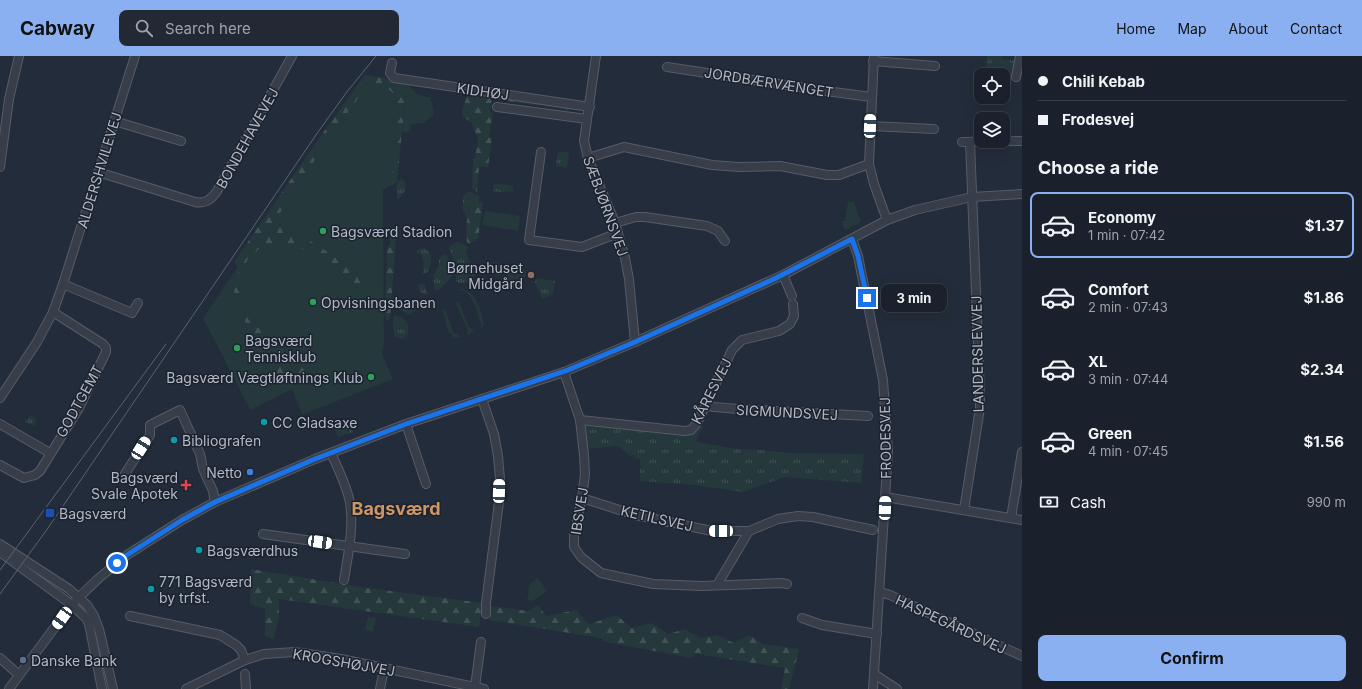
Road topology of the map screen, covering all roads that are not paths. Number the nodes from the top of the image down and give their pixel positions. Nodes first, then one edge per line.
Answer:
1 (19, 56) edge
2 (135, 56) edge
3 (292, 56) edge
4 (596, 56) edge
5 (1020, 56) edge
6 (873, 58) edge
7 (392, 63) dead end
8 (934, 66) dead end
9 (667, 67) dead end
10 (1016, 77) dead end
11 (871, 97) junction
12 (497, 107) dead end
13 (590, 107) junction
14 (587, 119) junction
15 (114, 120) junction
16 (870, 126) junction
17 (934, 129) dead end
18 (181, 141) dead end
19 (1022, 141) edge
20 (541, 152) dead end
21 (588, 158) junction
22 (869, 164) junction
23 (0, 167) edge
24 (98, 172) junction
25 (1022, 194) edge
26 (972, 197) junction
27 (887, 220) junction
28 (614, 223) junction
29 (618, 233) junction
30 (852, 239) junction
31 (725, 241) dead end
32 (783, 275) junction
33 (63, 284) junction
34 (138, 303) dead end
35 (53, 312) junction
36 (635, 342) junction
37 (564, 372) junction
38 (0, 398) edge
39 (482, 399) junction
40 (705, 405) junction
41 (868, 416) dead end
42 (580, 420) junction
43 (0, 424) edge
44 (406, 424) junction
45 (1022, 452) edge
46 (50, 453) junction
47 (331, 453) junction
48 (0, 466) edge
49 (123, 477) dead end
50 (426, 484) dead end
51 (885, 497) junction
52 (582, 498) junction
53 (215, 502) junction
54 (964, 510) junction
55 (1011, 518) junction
56 (1022, 520) edge
57 (874, 530) dead end
58 (750, 531) junction
59 (263, 534) dead end
60 (0, 544) edge
61 (349, 546) junction
62 (0, 552) edge
63 (405, 554) dead end
64 (344, 580) dead end
65 (786, 584) dead end
66 (717, 585) junction
67 (880, 592) junction
68 (79, 597) junction
69 (72, 605) junction
70 (486, 614) dead end
71 (130, 616) dead end
72 (802, 618) dead end
73 (877, 634) junction
74 (481, 642) dead end
75 (1022, 656) edge
76 (0, 658) edge
77 (245, 660) junction
78 (384, 669) junction
79 (244, 674) dead end
80 (874, 674) junction
81 (19, 675) junction
82 (480, 688) edge
83 (9, 689) edge
84 (102, 689) edge
85 (112, 689) edge
86 (186, 689) edge
87 (246, 689) edge
88 (380, 689) edge
89 (873, 689) edge
90 (897, 689) edge

1 - 23 street
2 - 15 street, ALDERSHVILEVEJ
3 - 24 street, BONDEHAVEVEJ
4 - 13 street, SÆBJØRNSVEJ
5 - 10 street
6 - 8 street
6 - 11 street
7 - 13 street, KIDHØJ
9 - 11 street, JORDBÆRVÆNGET
11 - 16 street
12 - 14 street
13 - 14 street, SÆBJØRNSVEJ
14 - 21 street, SÆBJØRNSVEJ
15 - 18 street
15 - 24 street, ALDERSHVILEVEJ
16 - 17 street
16 - 22 street
19 - 26 street, LANDERSLEVVEJ
20 - 29 street
21 - 22 street
21 - 28 street, SÆBJØRNSVEJ
22 - 27 street
24 - 33 street, ALDERSHVILEVEJ
25 - 26 street
26 - 27 street
26 - 54 street, LANDERSLEVVEJ
27 - 30 street
28 - 29 street, SÆBJØRNSVEJ
28 - 31 street
29 - 36 street, SÆBJØRNSVEJ
30 - 32 street
30 - 51 street, FRODESVEJ
32 - 36 street
32 - 40 street, KÅRESVEJ
33 - 34 street
33 - 35 street, ALDERSHVILEVEJ
35 - 38 street, ALDERSHVILEVEJ
35 - 46 street, GODTGEMT
36 - 37 street
37 - 39 street
37 - 42 street, IBSVEJ
39 - 44 street
39 - 70 street
40 - 41 street, SIGMUNDSVEJ
40 - 42 street, KÅRESVEJ
42 - 52 street, IBSVEJ
43 - 46 street
44 - 47 street
44 - 50 street
45 - 55 street
46 - 48 street, GODTGEMT
47 - 53 street
47 - 61 street
49 - 53 street
51 - 54 street
51 - 67 street, FRODESVEJ
52 - 58 street, KETILSVEJ
52 - 66 street, IBSVEJ
53 - 68 street
54 - 55 street
55 - 56 street
57 - 58 street, KETILSVEJ
58 - 66 street
59 - 61 street
60 - 68 street
61 - 63 street
61 - 64 street
62 - 69 street
65 - 66 street, IBSVEJ
67 - 73 street, FRODESVEJ
67 - 75 street, HASPEGÅRDSVEJ
68 - 69 street
68 - 85 street
69 - 81 street
69 - 84 street
71 - 77 street
72 - 73 street
73 - 80 street, FRODESVEJ
74 - 82 street
76 - 81 street
77 - 78 street, KROGSHØJVEJ
77 - 86 street, KROGSHØJVEJ
78 - 82 street, KROGSHØJVEJ
78 - 88 street
79 - 87 street
80 - 89 street, FRODESVEJ
80 - 90 street
81 - 83 street

